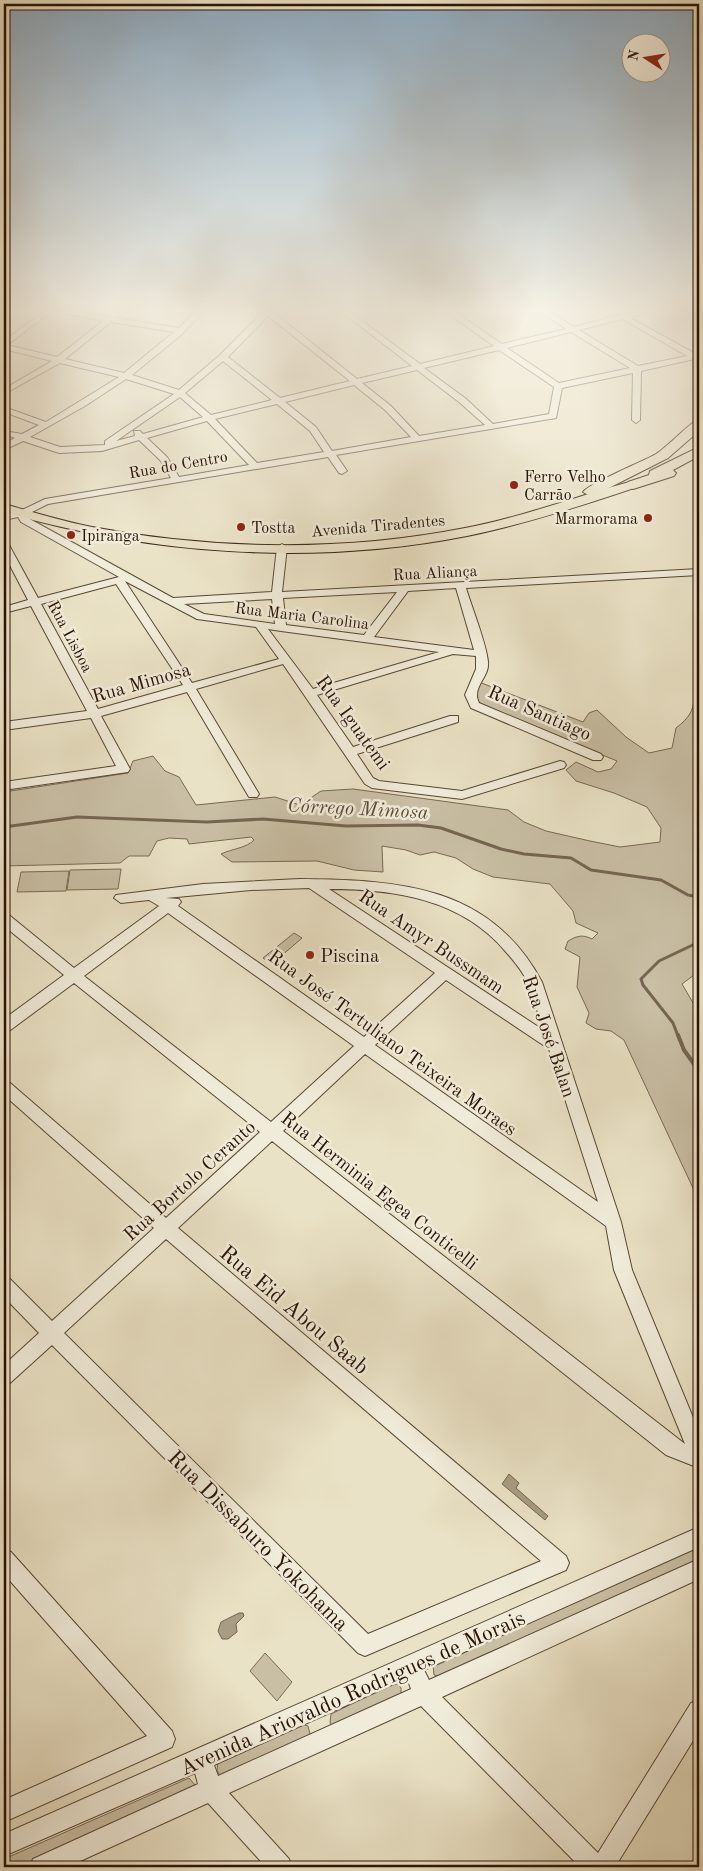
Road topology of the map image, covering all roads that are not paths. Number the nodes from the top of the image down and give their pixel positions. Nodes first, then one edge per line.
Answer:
1 (74, 399) edge
2 (88, 399) edge
3 (172, 399) edge
4 (186, 399) edge
5 (279, 399) edge
6 (293, 399) edge
7 (364, 399) edge
8 (377, 399) edge
9 (461, 399) edge
10 (556, 399) edge
11 (636, 399) edge
12 (282, 402) junction
13 (4, 409) edge
14 (209, 418) junction
15 (636, 420) dead end
16 (38, 421) junction
17 (699, 423) edge
18 (47, 425) junction
19 (492, 426) junction
20 (128, 427) junction
21 (13, 434) junction
22 (142, 436) junction
23 (23, 438) junction
24 (416, 438) junction
25 (4, 439) edge
26 (406, 440) junction
27 (699, 445) edge
28 (4, 447) edge
29 (102, 448) junction
30 (699, 451) edge
31 (329, 453) junction
32 (699, 464) edge
33 (254, 465) junction
34 (342, 471) dead end
35 (176, 480) junction
36 (633, 485) junction
37 (590, 492) junction
38 (4, 496) edge
39 (4, 508) edge
40 (544, 510) junction
41 (33, 511) junction
42 (4, 518) edge
43 (4, 524) edge
44 (4, 545) edge
45 (275, 545) junction
46 (699, 572) edge
47 (123, 579) junction
48 (460, 586) junction
49 (404, 588) junction
50 (277, 596) junction
51 (173, 601) junction
52 (34, 602) junction
53 (4, 610) edge
54 (260, 625) junction
55 (281, 628) junction
56 (367, 639) junction
57 (453, 651) junction
58 (482, 654) junction
59 (286, 660) junction
60 (189, 686) junction
61 (310, 693) junction
62 (94, 714) junction
63 (454, 719) dead end
64 (4, 726) edge
65 (351, 752) junction
66 (596, 757) dead end
67 (560, 765) dead end
68 (4, 786) edge
69 (253, 794) dead end
70 (314, 884) junction
71 (188, 891) junction
72 (151, 894) junction
73 (121, 898) dead end
74 (168, 906) junction
75 (4, 919) edge
76 (445, 972) junction
77 (74, 976) junction
78 (4, 1027) edge
79 (554, 1045) junction
80 (365, 1046) junction
81 (4, 1086) edge
82 (273, 1130) junction
83 (613, 1222) junction
84 (166, 1228) junction
85 (4, 1285) edge
86 (51, 1333) junction
87 (4, 1376) edge
88 (699, 1454) edge
89 (699, 1458) edge
90 (699, 1537) edge
91 (4, 1559) edge
92 (559, 1563) joint
93 (699, 1569) edge
94 (411, 1664) junction
95 (424, 1694) junction
96 (699, 1710) edge
97 (202, 1761) junction
98 (211, 1790) junction
99 (4, 1811) edge
100 (4, 1845) edge
101 (41, 1867) edge
102 (281, 1867) edge
103 (596, 1867) edge
104 (602, 1867) edge

1 - 16 street
2 - 18 street
3 - 20 street
4 - 14 street
5 - 12 street
6 - 12 street
7 - 26 street
8 - 24 street
9 - 19 street
10 - 19 street, Rua do Centro
11 - 15 street
12 - 14 street
12 - 31 street
13 - 16 street
14 - 22 street
14 - 33 street
16 - 18 street
16 - 21 street
17 - 37 highway
18 - 23 street
19 - 24 street, Rua do Centro
20 - 22 street
20 - 29 street
21 - 23 street
21 - 25 street
22 - 29 street
22 - 35 street
23 - 28 street
23 - 29 street
24 - 26 street, Rua do Centro
26 - 31 street, Rua do Centro
27 - 37 highway
30 - 36 highway
31 - 33 street, Rua do Centro
31 - 34 street
32 - 36 highway
33 - 35 street, Rua do Centro
35 - 41 street, Rua do Centro
36 - 40 main road, Avenida Tiradentes
37 - 40 main road, Avenida Tiradentes
38 - 41 main road, Avenida Tiradentes
39 - 41 main road, Avenida Tiradentes
40 - 45 main road, Avenida Tiradentes
41 - 42 street
41 - 43 street
41 - 45 main road, Avenida Tiradentes
41 - 47 street, Rua Maria Carolina
44 - 52 street, Rua Lisboa
45 - 50 street
46 - 48 street, Rua Aliança
47 - 51 street, Rua Maria Carolina
47 - 52 street
47 - 60 street
48 - 49 street, Rua Aliança
48 - 58 street, Rua Santiago
49 - 50 street, Rua Aliança
49 - 56 street
50 - 51 street, Rua Aliança
50 - 55 street
51 - 54 street, Rua Maria Carolina
52 - 53 street
52 - 62 street, Rua Lisboa
54 - 55 street, Rua Maria Carolina
54 - 59 street, Rua Iguatemi
55 - 56 street, Rua Maria Carolina
56 - 57 street, Rua Maria Carolina
57 - 58 street, Rua Maria Carolina
57 - 61 street
58 - 66 street, Rua Santiago
59 - 60 street, Rua Mimosa
59 - 61 street, Rua Iguatemi
60 - 62 street, Rua Mimosa
60 - 69 street
61 - 65 street, Rua Iguatemi
62 - 64 street, Rua Mimosa
62 - 68 street, Rua Lisboa
63 - 65 street
65 - 67 street, Rua Iguatemi
70 - 71 street, Rua José Balan
70 - 76 street, Rua Amyr Bussmam
70 - 79 street, Rua José Balan
71 - 72 street, Rua José Balan
71 - 74 street
72 - 73 street, Rua José Balan
72 - 74 street, Rua José Tertuliano Teixeira Moraes
74 - 77 street
74 - 80 street, Rua José Tertuliano Teixeira Moraes
75 - 77 street, Rua Herminia Egea Conticelli
76 - 79 street, Rua Amyr Bussmam
76 - 80 street, Rua Bortolo Ceranto
77 - 78 street
77 - 82 street, Rua Herminia Egea Conticelli
79 - 83 street, Rua José Balan
80 - 82 street, Rua Bortolo Ceranto
80 - 83 street, Rua José Tertuliano Teixeira Moraes
81 - 84 street, Rua Eid Abou Saab
82 - 84 street, Rua Bortolo Ceranto
82 - 89 street, Rua Herminia Egea Conticelli
83 - 88 street, Rua José Balan
84 - 86 street, Rua Bortolo Ceranto
84 - 92 street, Rua Eid Abou Saab
85 - 86 street, Rua Dissaburo Yokohama
86 - 87 street, Rua Bortolo Ceranto
86 - 92 street, Rua Dissaburo Yokohama
90 - 94 street, Avenida Ariovaldo Rodrigues de Morais
91 - 99 street
93 - 95 street, Avenida Ariovaldo Rodrigues de Morais
94 - 95 street
94 - 97 street, Avenida Ariovaldo Rodrigues de Morais
95 - 98 street, Avenida Ariovaldo Rodrigues de Morais
95 - 103 street
96 - 104 street
97 - 98 street
97 - 100 street, Avenida Ariovaldo Rodrigues de Morais
98 - 101 street, Avenida Ariovaldo Rodrigues de Morais
98 - 102 street

